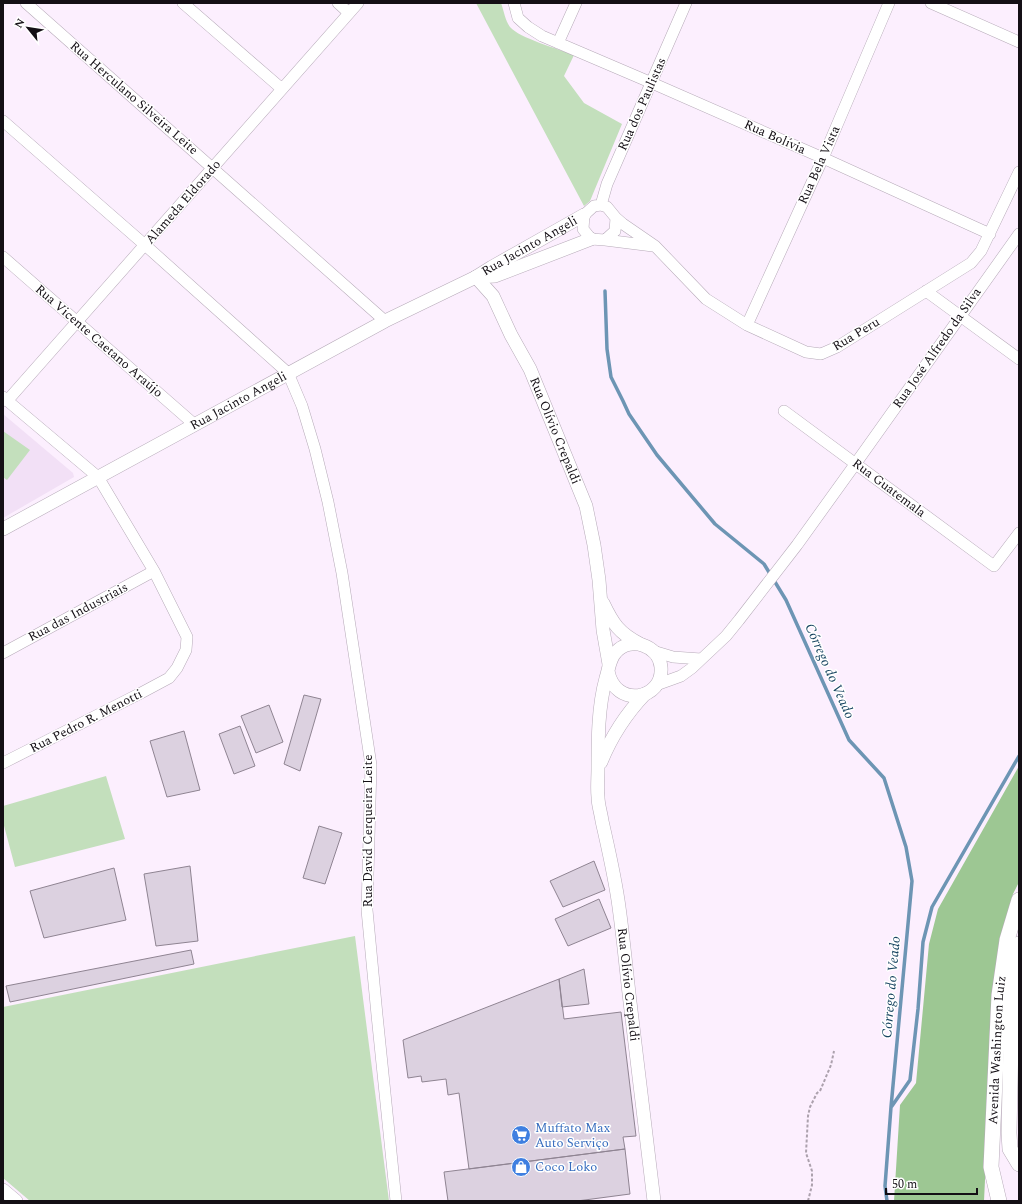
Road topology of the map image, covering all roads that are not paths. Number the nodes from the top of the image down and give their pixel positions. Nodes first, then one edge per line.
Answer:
1 (26, 3) edge
2 (183, 3) edge
3 (338, 3) edge
4 (358, 3) edge
5 (514, 3) edge
6 (576, 3) edge
7 (686, 3) edge
8 (889, 3) edge
9 (931, 3) edge
10 (349, 13) junction
11 (1019, 42) edge
12 (558, 43) junction
13 (652, 83) junction
14 (282, 89) junction
15 (3, 121) edge
16 (823, 158) junction
17 (213, 168) junction
18 (1019, 172) edge
19 (601, 205) junction
20 (584, 215) junction
21 (616, 218) junction
22 (990, 234) junction
23 (1019, 234) edge
24 (591, 239) junction
25 (605, 240) junction
26 (145, 245) junction
27 (655, 246) junction
28 (3, 257) edge
29 (476, 277) junction
30 (926, 291) junction
31 (960, 317) junction
32 (385, 321) junction
33 (77, 322) junction
34 (747, 325) junction
35 (1019, 360) edge
36 (288, 374) junction
37 (5, 399) edge
38 (784, 411) dead end
39 (195, 425) junction
40 (856, 463) junction
41 (98, 477) junction
42 (3, 529) edge
43 (1019, 533) edge
44 (154, 571) junction
45 (600, 598) junction
46 (640, 644) junction
47 (653, 651) junction
48 (3, 653) edge
49 (701, 659) junction
50 (609, 667) junction
51 (656, 685) junction
52 (645, 694) junction
53 (3, 763) edge
54 (598, 770) junction
55 (1019, 900) edge
56 (1019, 944) edge
57 (1019, 1164) edge
58 (991, 1167) junction
59 (3, 1190) edge
60 (16, 1201) edge
61 (396, 1201) edge
62 (654, 1201) edge
63 (990, 1201) edge
64 (999, 1201) edge

1 - 17 street, Rua Herculano Silveira Leite
2 - 14 street
3 - 10 street
4 - 10 street, Alameda Eldorado
5 - 12 street, Rua Bolívia
6 - 12 street
7 - 13 street, Rua dos Paulistas
8 - 16 street, Rua Bela Vista
9 - 11 street
10 - 14 street, Alameda Eldorado
12 - 13 street, Rua Bolívia
13 - 16 street, Rua Bolívia
13 - 19 street, Rua dos Paulistas
14 - 17 street, Alameda Eldorado
15 - 26 street
16 - 22 street, Rua Bolívia
16 - 34 street, Rua Bela Vista
17 - 26 street, Alameda Eldorado
17 - 32 street, Rua Herculano Silveira Leite
18 - 22 street, Rua Peru
19 - 20 street
19 - 21 street
20 - 24 street
20 - 29 street, Rua Jacinto Angeli
21 - 25 street
21 - 27 street, Rua Peru
22 - 30 street, Rua Peru
23 - 31 street, Rua José Alfredo da Silva
24 - 25 street
24 - 29 street, Rua Jacinto Angeli
25 - 27 street
26 - 33 street, Alameda Eldorado
26 - 36 street
27 - 34 street, Rua Peru
28 - 33 street, Rua Vicente Caetano Araújo
29 - 32 street, Rua Jacinto Angeli
29 - 45 street, Rua Olívio Crepaldi
30 - 31 street
30 - 34 street, Rua Peru
31 - 35 street
31 - 40 street, Rua José Alfredo da Silva
32 - 36 street, Rua Jacinto Angeli
33 - 37 street, Alameda Eldorado
33 - 39 street, Rua Vicente Caetano Araújo
36 - 39 street, Rua Jacinto Angeli
36 - 61 street, Rua David Cerqueira Leite
37 - 41 street
38 - 40 street, Rua Guatemala
39 - 41 street, Rua Jacinto Angeli
40 - 43 street, Rua Guatemala
40 - 49 street, Rua José Alfredo da Silva
41 - 42 street, Rua Jacinto Angeli
41 - 44 street
44 - 48 street, Rua das Industriais
44 - 53 street, Rua Pedro R. Menotti
45 - 46 street, Rua Olívio Crepaldi
45 - 50 street, Rua Olívio Crepaldi
46 - 47 street
46 - 50 street
47 - 49 street
47 - 51 street
49 - 51 street, Rua José Alfredo da Silva
50 - 52 street
50 - 54 street, Rua Olívio Crepaldi
51 - 52 street
52 - 54 street, Rua Olívio Crepaldi
54 - 62 street, Rua Olívio Crepaldi
55 - 58 main road, Avenida Washington Luiz
56 - 57 main road, Avenida Washington Luiz
58 - 63 main road
58 - 64 main road, Avenida Washington Luiz
59 - 60 street

